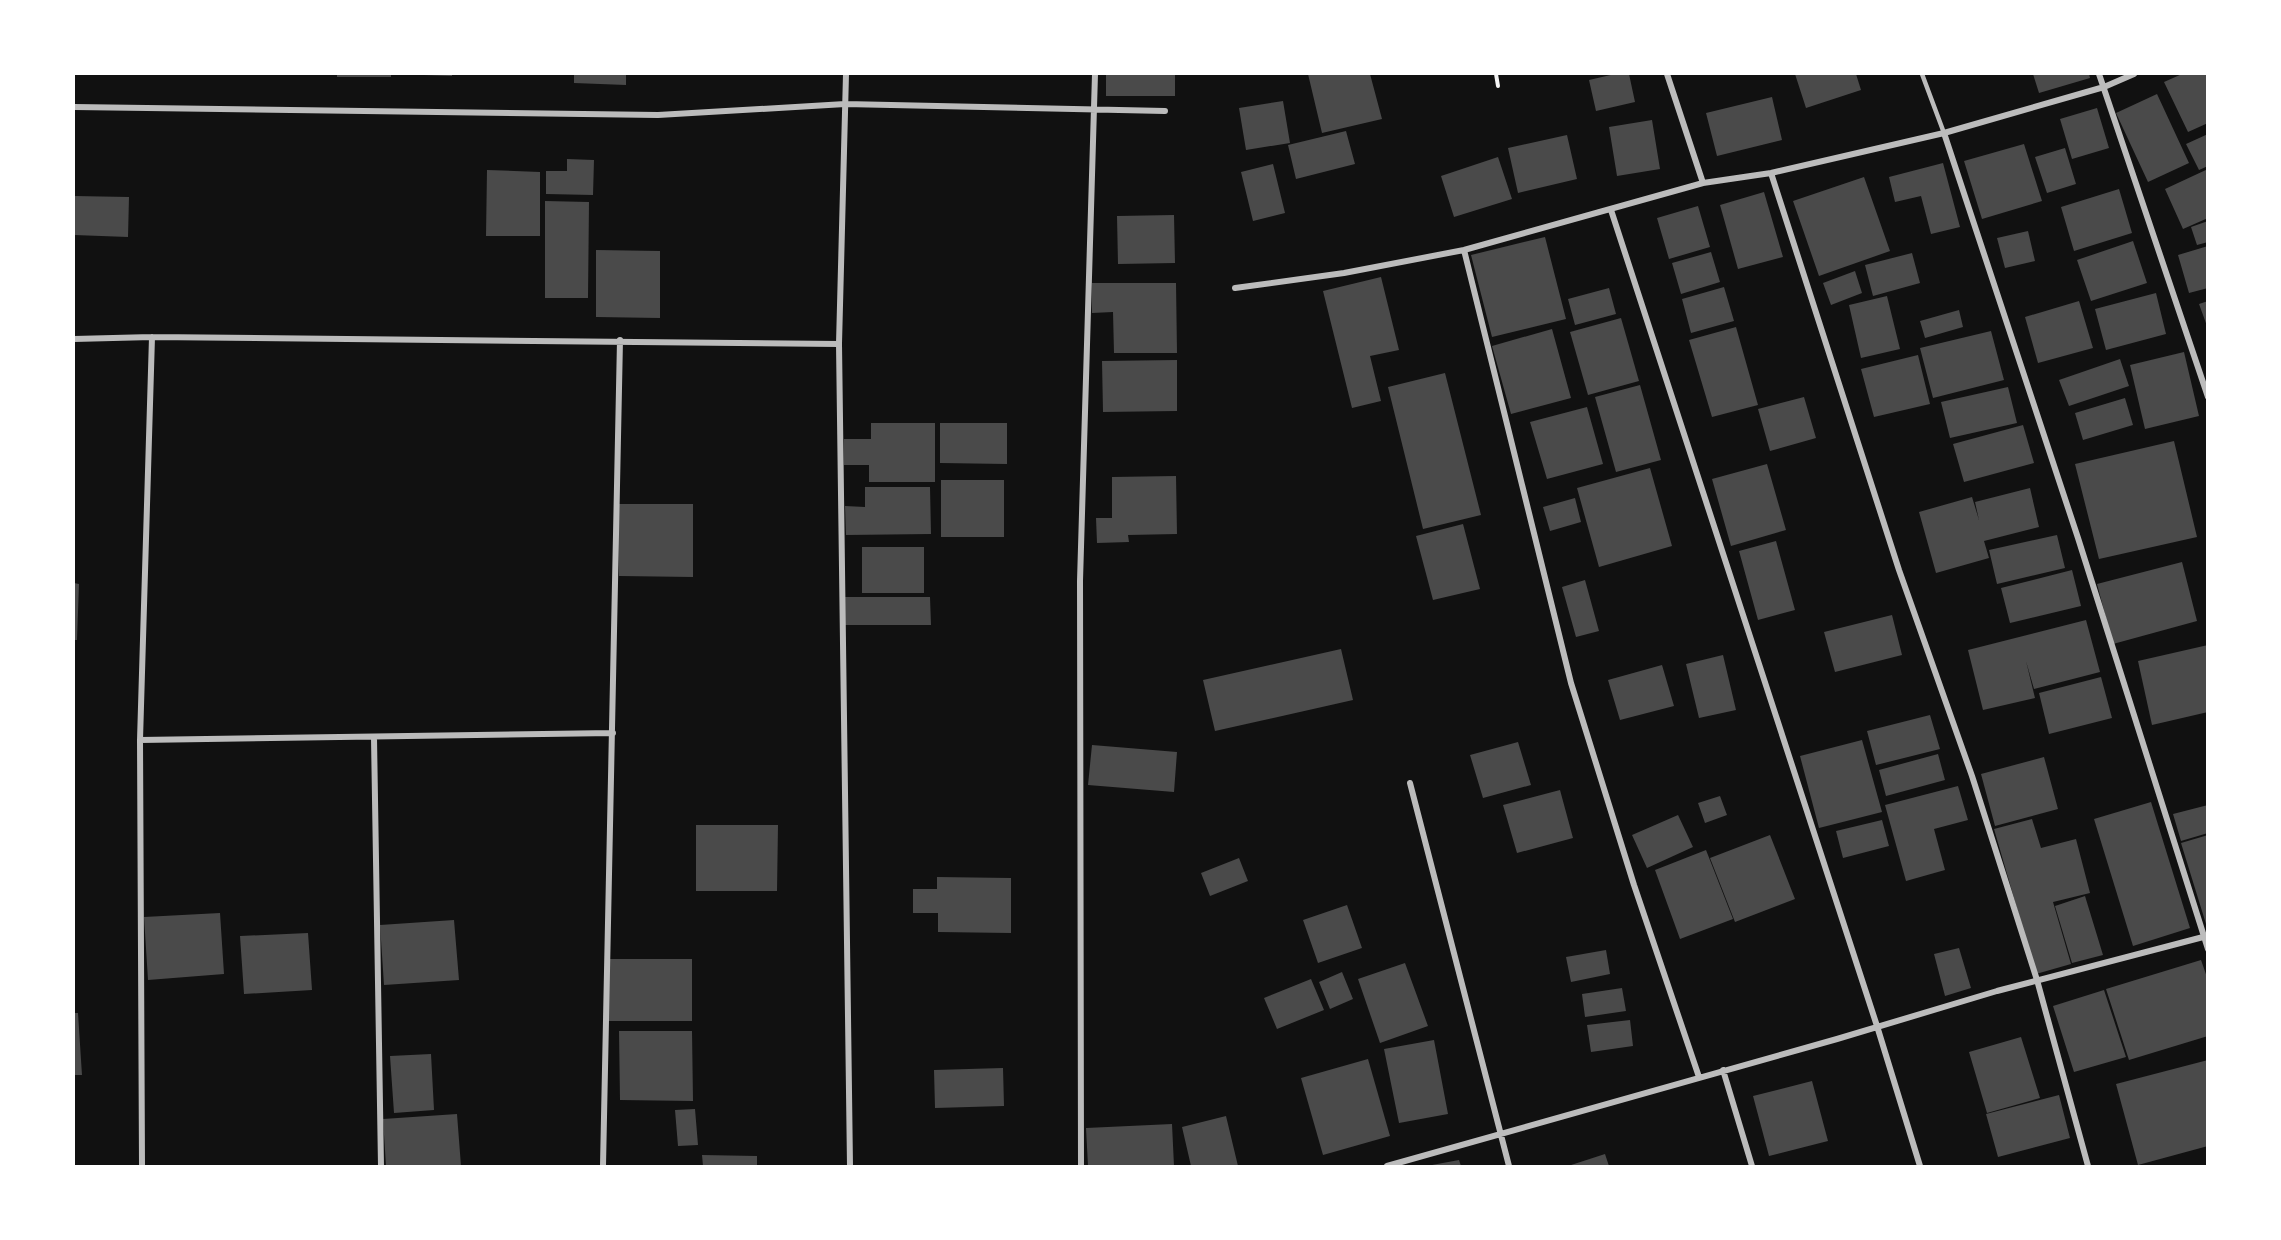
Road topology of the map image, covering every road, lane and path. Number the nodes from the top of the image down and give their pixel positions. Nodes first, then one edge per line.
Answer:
1 (846, 74) edge
2 (1095, 74) edge
3 (1496, 74) edge
4 (1666, 74) edge
5 (1922, 74) edge
6 (2099, 74) edge
7 (2134, 74) edge
8 (1498, 86) dead end
9 (2104, 87) junction
10 (845, 104) junction
11 (74, 106) edge
12 (1095, 108) junction
13 (1165, 111) dead end
14 (1944, 133) junction
15 (1771, 172) junction
16 (1703, 183) junction
17 (1611, 210) junction
18 (1464, 250) junction
19 (1235, 288) dead end
20 (152, 337) junction
21 (74, 339) edge
22 (620, 340) junction
23 (839, 344) junction
24 (2208, 397) edge
25 (613, 733) junction
26 (375, 738) junction
27 (140, 740) junction
28 (1410, 783) dead end
29 (2206, 936) edge
30 (2208, 949) edge
31 (2037, 980) junction
32 (1877, 1026) junction
33 (1723, 1070) junction
34 (1699, 1077) junction
35 (1500, 1134) junction
36 (142, 1167) edge
37 (381, 1167) edge
38 (603, 1167) edge
39 (850, 1167) edge
40 (1081, 1167) edge
41 (1387, 1167) edge
42 (1509, 1167) edge
43 (1752, 1167) edge
44 (1920, 1167) edge
45 (2088, 1167) edge

1 - 10 street
2 - 12 street
3 - 8 path
4 - 16 street
5 - 14 lane
6 - 9 street
7 - 9 street
9 - 14 street
9 - 24 street
10 - 11 street
10 - 12 street
10 - 23 street
12 - 13 street
12 - 40 street
14 - 15 street
14 - 29 street
15 - 16 street
15 - 31 street
16 - 17 street
17 - 18 street
17 - 32 street
18 - 19 street
18 - 34 street
20 - 21 street
20 - 22 street
20 - 27 street
22 - 23 street
22 - 25 street
23 - 39 street
25 - 26 street
25 - 38 street
26 - 27 street
26 - 37 street
27 - 36 street
28 - 35 street
29 - 30 street
29 - 31 street
31 - 32 street
31 - 45 street
32 - 33 street
32 - 44 street
33 - 34 street
33 - 43 street
34 - 35 street
35 - 41 street
35 - 42 street

